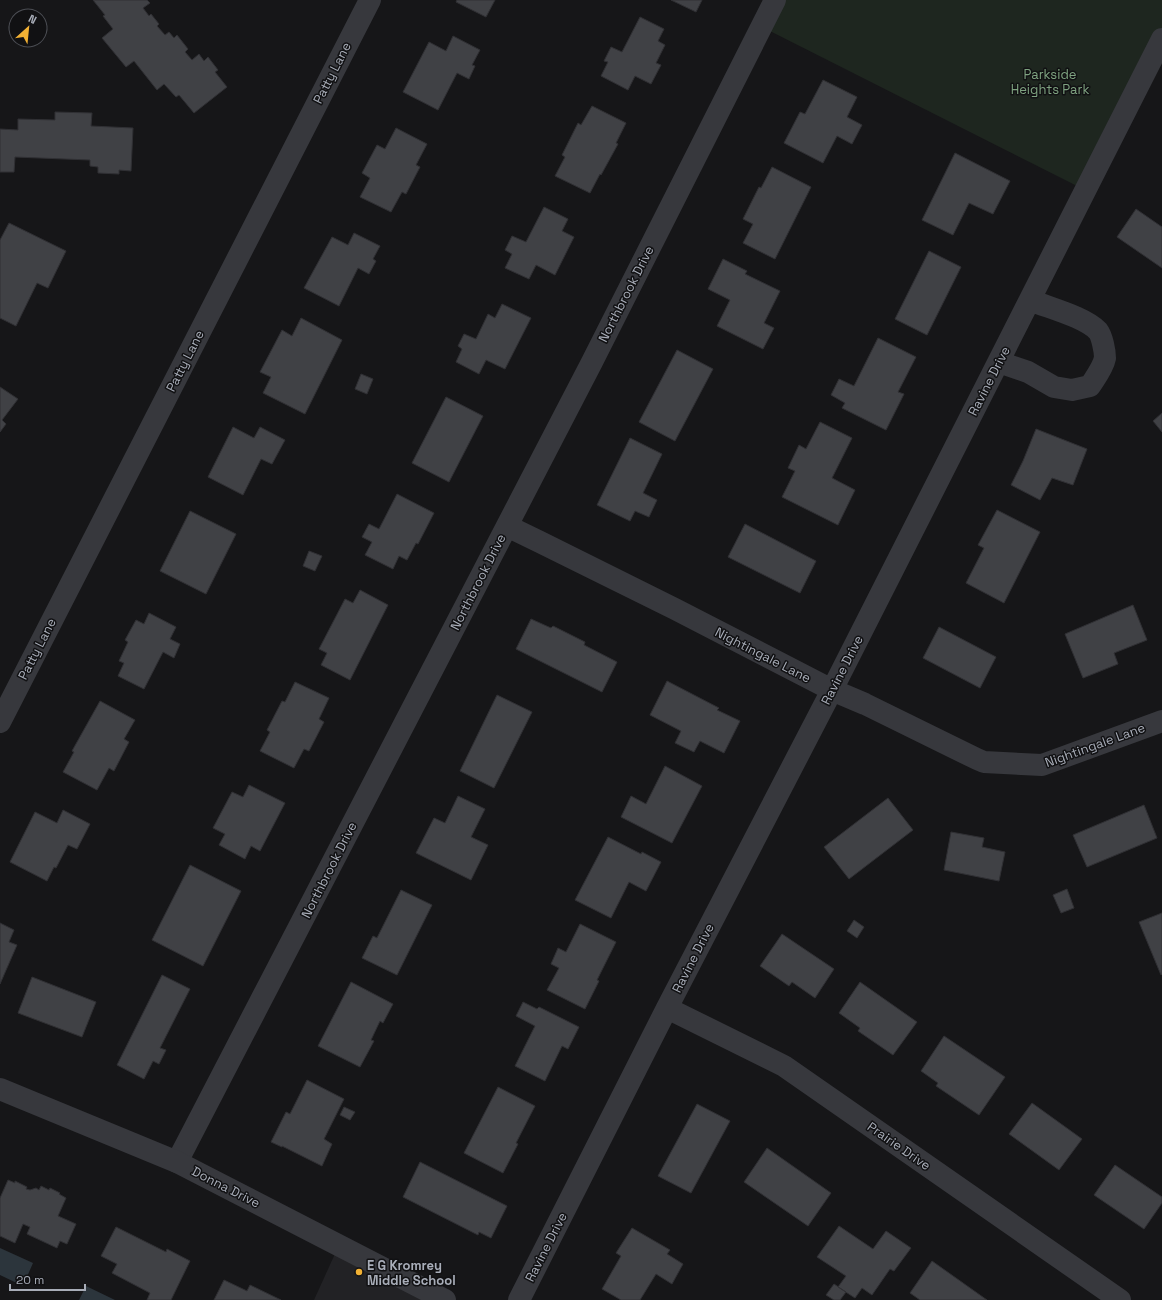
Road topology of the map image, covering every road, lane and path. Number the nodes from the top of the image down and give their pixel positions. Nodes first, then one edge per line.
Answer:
1 (370, 0) edge
2 (775, 0) edge
3 (1162, 39) edge
4 (1030, 300) junction
5 (999, 362) junction
6 (507, 526) junction
7 (832, 690) junction
8 (1162, 720) edge
9 (0, 722) edge
10 (667, 1008) junction
11 (0, 1089) edge
12 (177, 1162) junction
13 (445, 1300) edge
14 (519, 1300) edge
15 (1120, 1300) edge

1 - 9 street, Patty Lane
2 - 6 street, Northbrook Drive
3 - 4 street, Ravine Drive
4 - 5 street, Ravine Drive
4 - 5 street
5 - 7 street, Ravine Drive
6 - 7 street, Nightingale Lane
6 - 12 street, Northbrook Drive
7 - 8 street, Nightingale Lane
7 - 10 street, Ravine Drive
10 - 14 street, Ravine Drive
10 - 15 street, Prairie Drive
11 - 12 street, Donna Drive
12 - 13 street, Donna Drive

